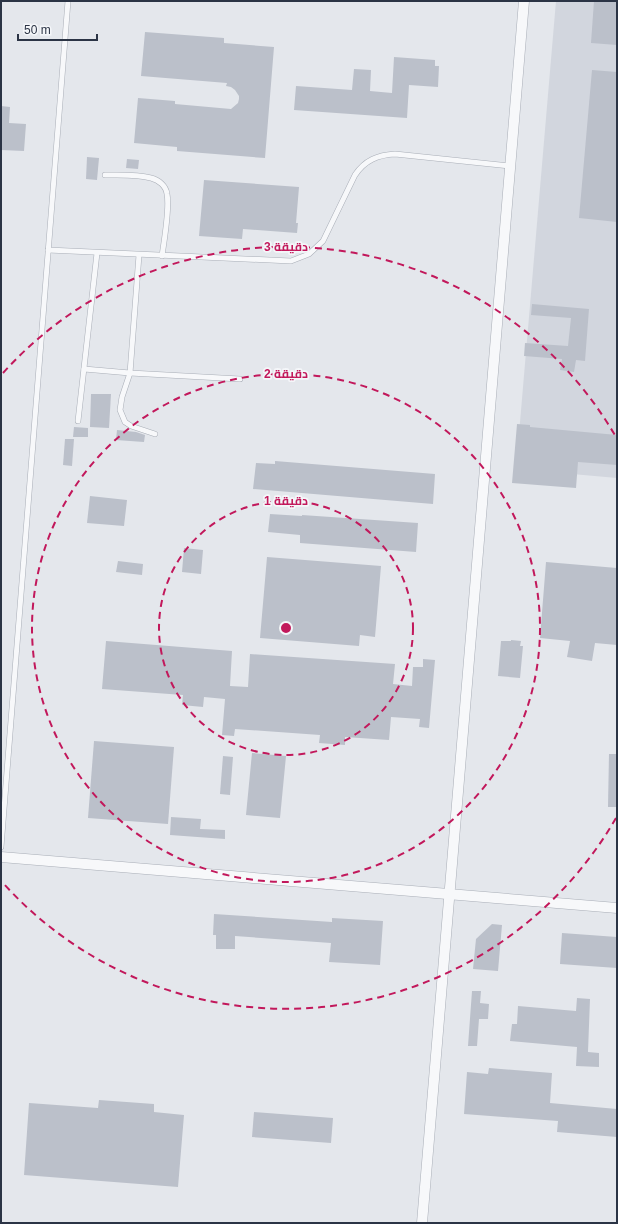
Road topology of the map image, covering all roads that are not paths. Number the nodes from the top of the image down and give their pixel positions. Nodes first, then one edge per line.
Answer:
1 (68, 1) edge
2 (524, 1) edge
3 (510, 166) junction
4 (105, 175) dead end
5 (48, 250) junction
6 (97, 252) junction
7 (139, 255) junction
8 (162, 256) junction
9 (84, 369) junction
10 (130, 373) junction
11 (240, 379) dead end
12 (78, 421) dead end
13 (155, 434) dead end
14 (1, 847) edge
15 (1, 857) edge
16 (449, 894) junction
17 (617, 908) edge
18 (422, 1223) edge

1 - 5 lane
2 - 3 street
3 - 8 lane
3 - 16 street
4 - 8 lane
5 - 6 lane
5 - 14 lane
6 - 7 lane
6 - 9 lane
7 - 8 lane
7 - 10 lane
9 - 10 lane
9 - 12 lane
10 - 11 lane
10 - 13 lane
15 - 16 street
16 - 17 street
16 - 18 street

